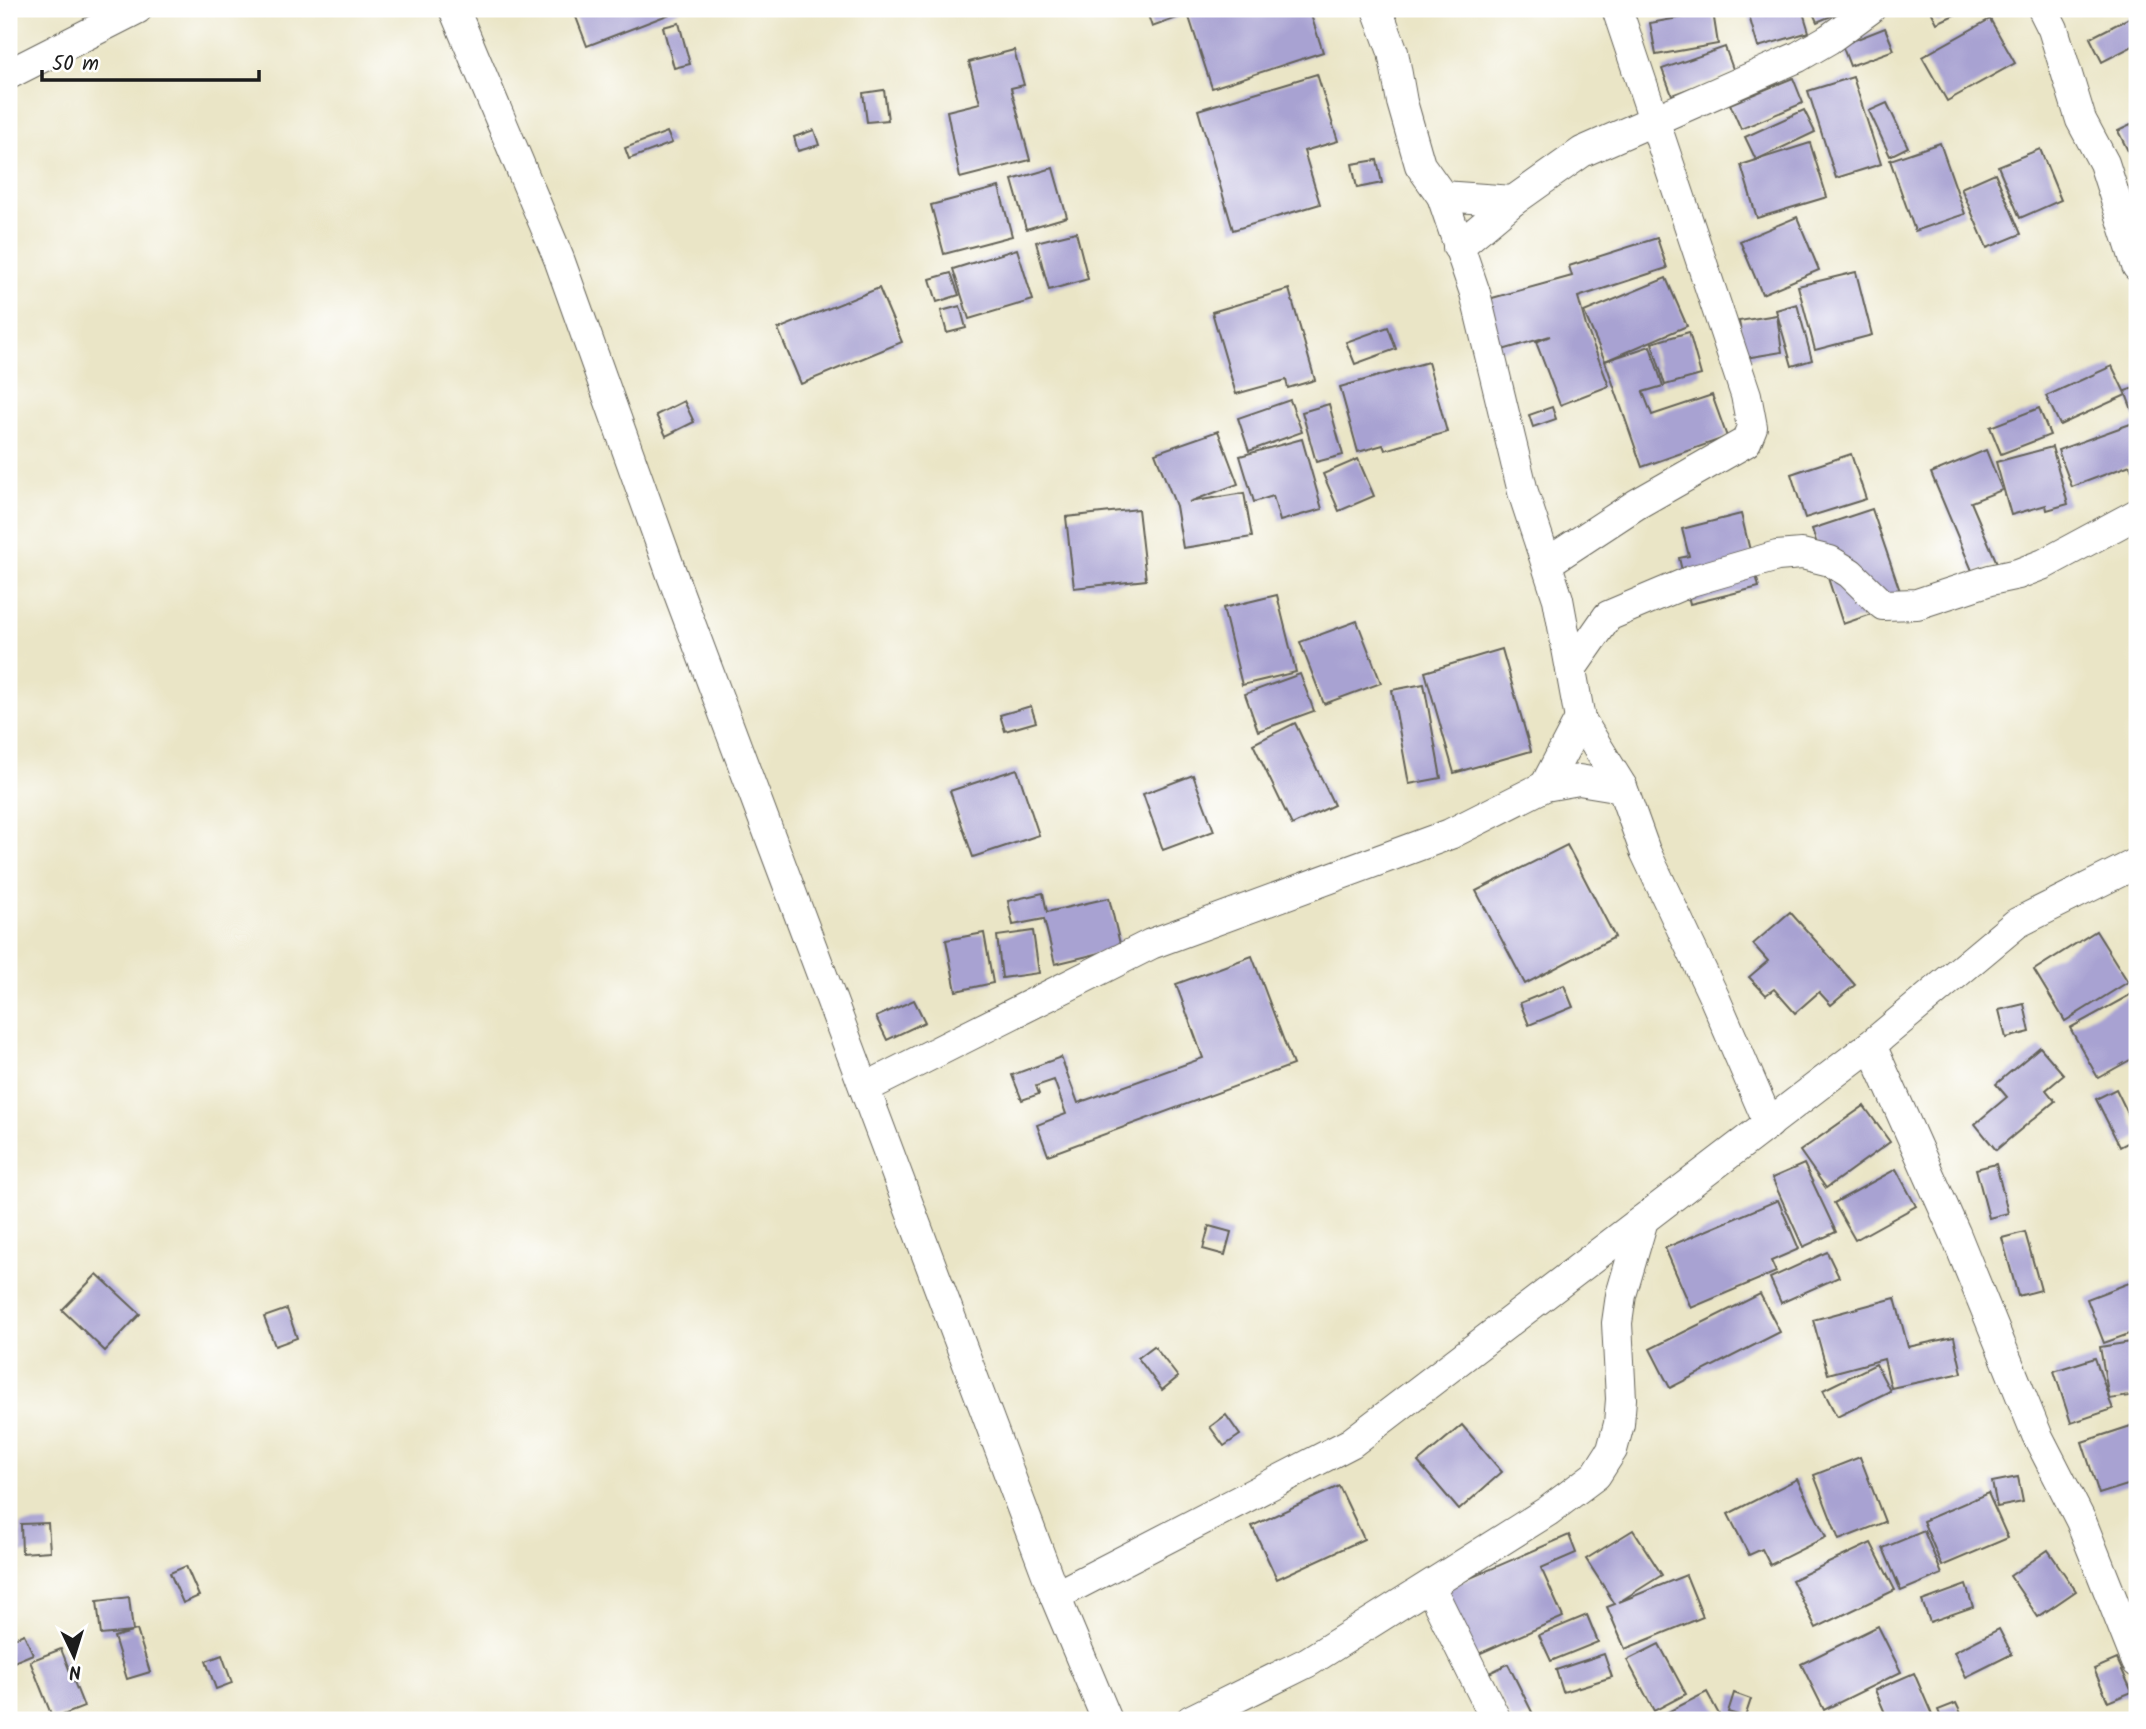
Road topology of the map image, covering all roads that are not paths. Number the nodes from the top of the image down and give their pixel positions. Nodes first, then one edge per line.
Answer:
1 (137, 9) edge
2 (454, 9) edge
3 (1377, 9) edge
4 (1617, 9) edge
5 (1870, 9) edge
6 (2043, 9) edge
7 (9, 74) edge
8 (1655, 118) junction
9 (1442, 196) junction
10 (1513, 201) junction
11 (1458, 247) junction
12 (2137, 266) edge
13 (2137, 514) edge
14 (1547, 563) junction
15 (1558, 599) junction
16 (1608, 616) junction
17 (1571, 669) junction
18 (1580, 719) junction
19 (1545, 786) junction
20 (1622, 786) junction
21 (2137, 863) edge
22 (1871, 1045) junction
23 (867, 1087) junction
24 (1769, 1124) junction
25 (1643, 1220) junction
26 (1430, 1587) junction
27 (1055, 1596) junction
28 (2137, 1662) edge
29 (1107, 1720) edge
30 (1191, 1720) edge
31 (1496, 1720) edge

1 - 7 street
2 - 23 street
3 - 9 street
4 - 8 street
5 - 8 street
6 - 12 street
8 - 10 street
8 - 14 street
9 - 10 street
9 - 11 street
10 - 11 street
11 - 14 street
13 - 16 street
14 - 15 street
15 - 16 street
15 - 17 street
16 - 17 street
17 - 18 street
18 - 19 street
18 - 20 street
19 - 20 street
19 - 23 street
20 - 24 street
21 - 22 street
22 - 24 street
22 - 28 street
23 - 27 street
24 - 25 street
25 - 26 street
25 - 27 street
26 - 30 street
26 - 31 street
27 - 29 street

